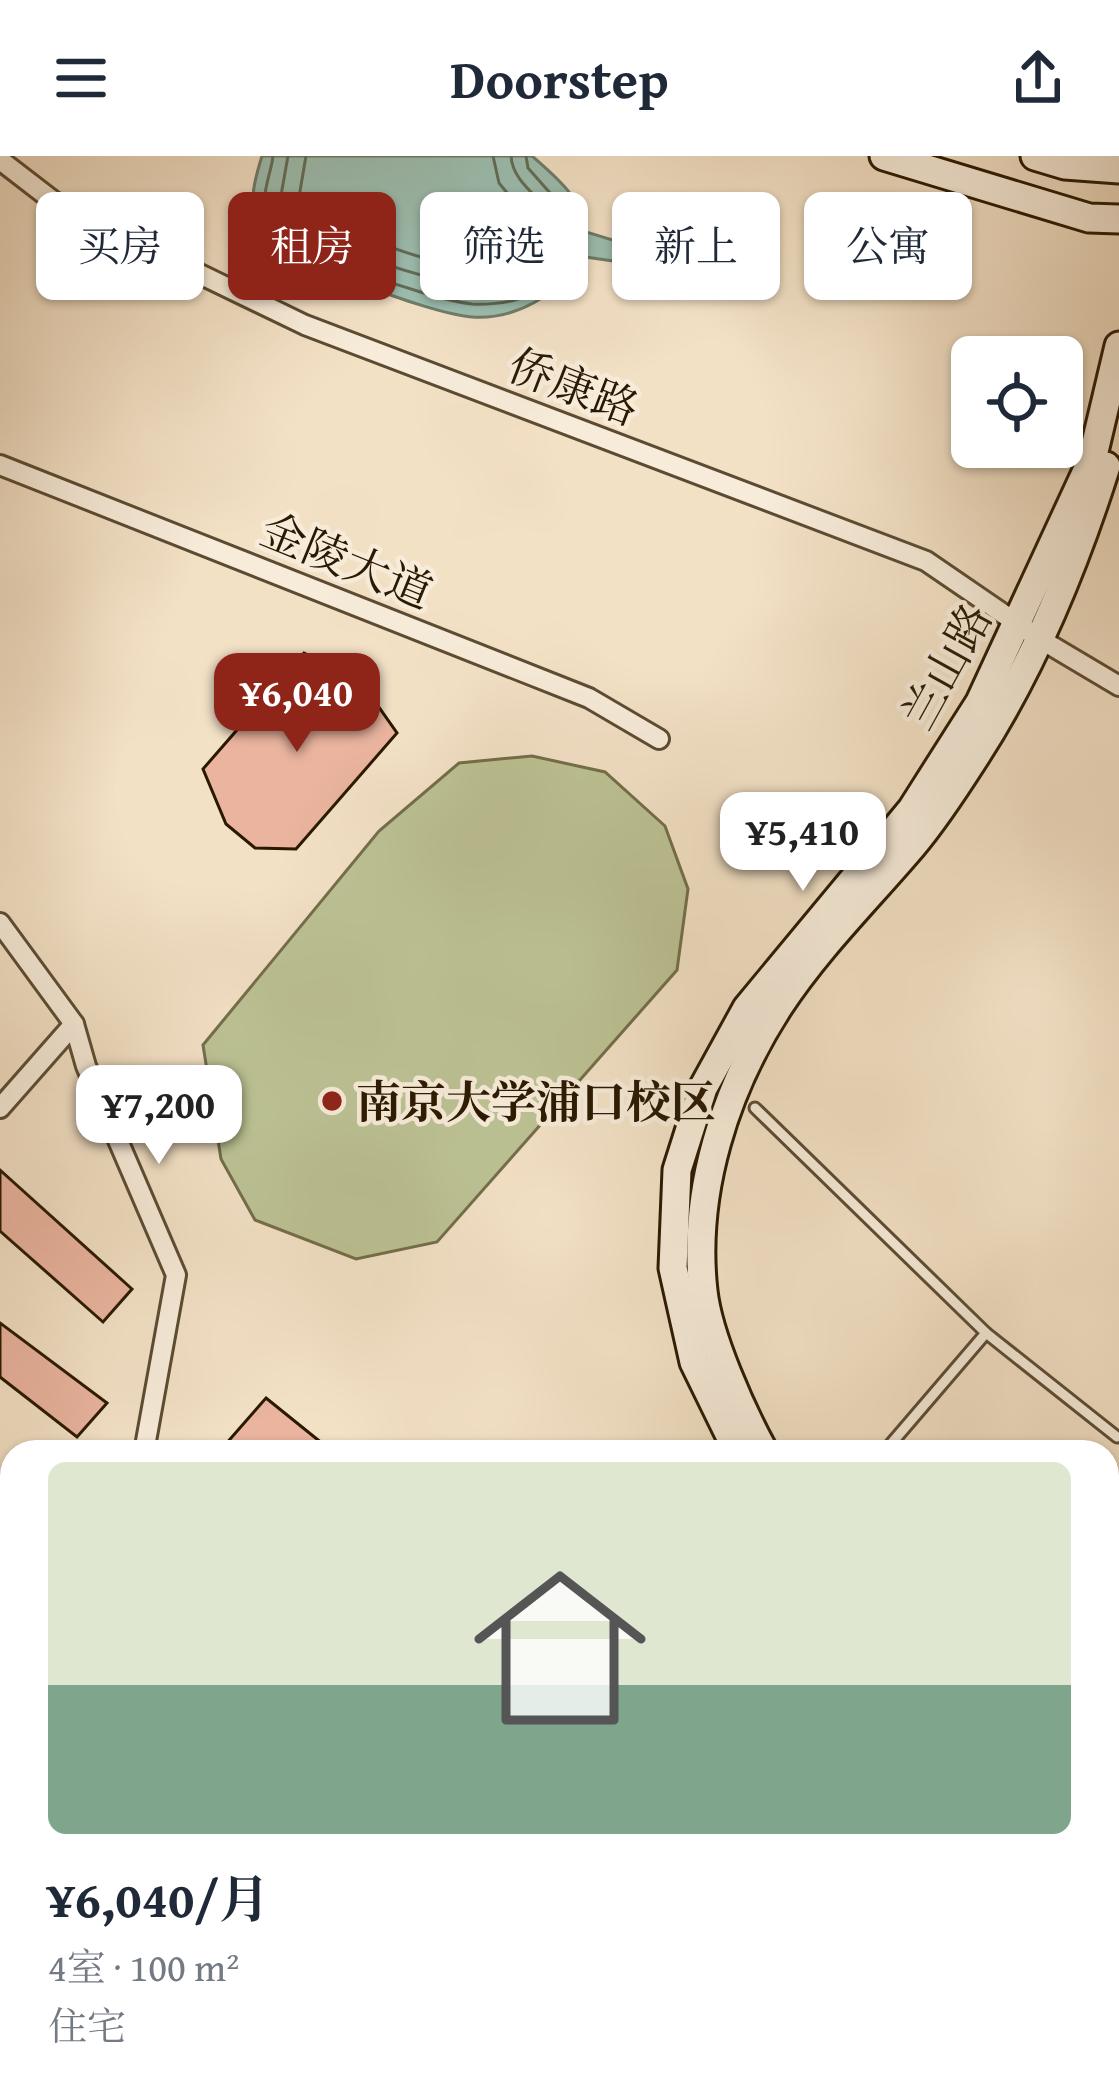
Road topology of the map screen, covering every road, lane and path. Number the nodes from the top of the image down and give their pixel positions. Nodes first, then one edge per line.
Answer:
1 (884, 156) edge
2 (1035, 156) edge
3 (0, 160) edge
4 (1119, 170) edge
5 (1119, 219) edge
6 (1119, 346) edge
7 (1119, 426) edge
8 (0, 465) edge
9 (1029, 632) junction
10 (1119, 686) edge
11 (659, 740) dead end
12 (0, 922) edge
13 (74, 1024) junction
14 (0, 1108) edge
15 (755, 1108) dead end
16 (986, 1333) junction
17 (1117, 1437) edge
18 (146, 1440) edge
19 (732, 1440) edge
20 (757, 1440) edge
21 (894, 1440) edge

1 - 5 street
2 - 4 street
3 - 9 street, 侨康路
6 - 9 street, 兰山路
7 - 9 street, 兰山路
8 - 11 street, 金陵大道
9 - 10 street, 侨康路
9 - 19 street, 兰山路
9 - 20 street, 兰山路
12 - 13 street
13 - 14 street
13 - 18 street
15 - 16 lane
16 - 17 lane
16 - 21 lane

